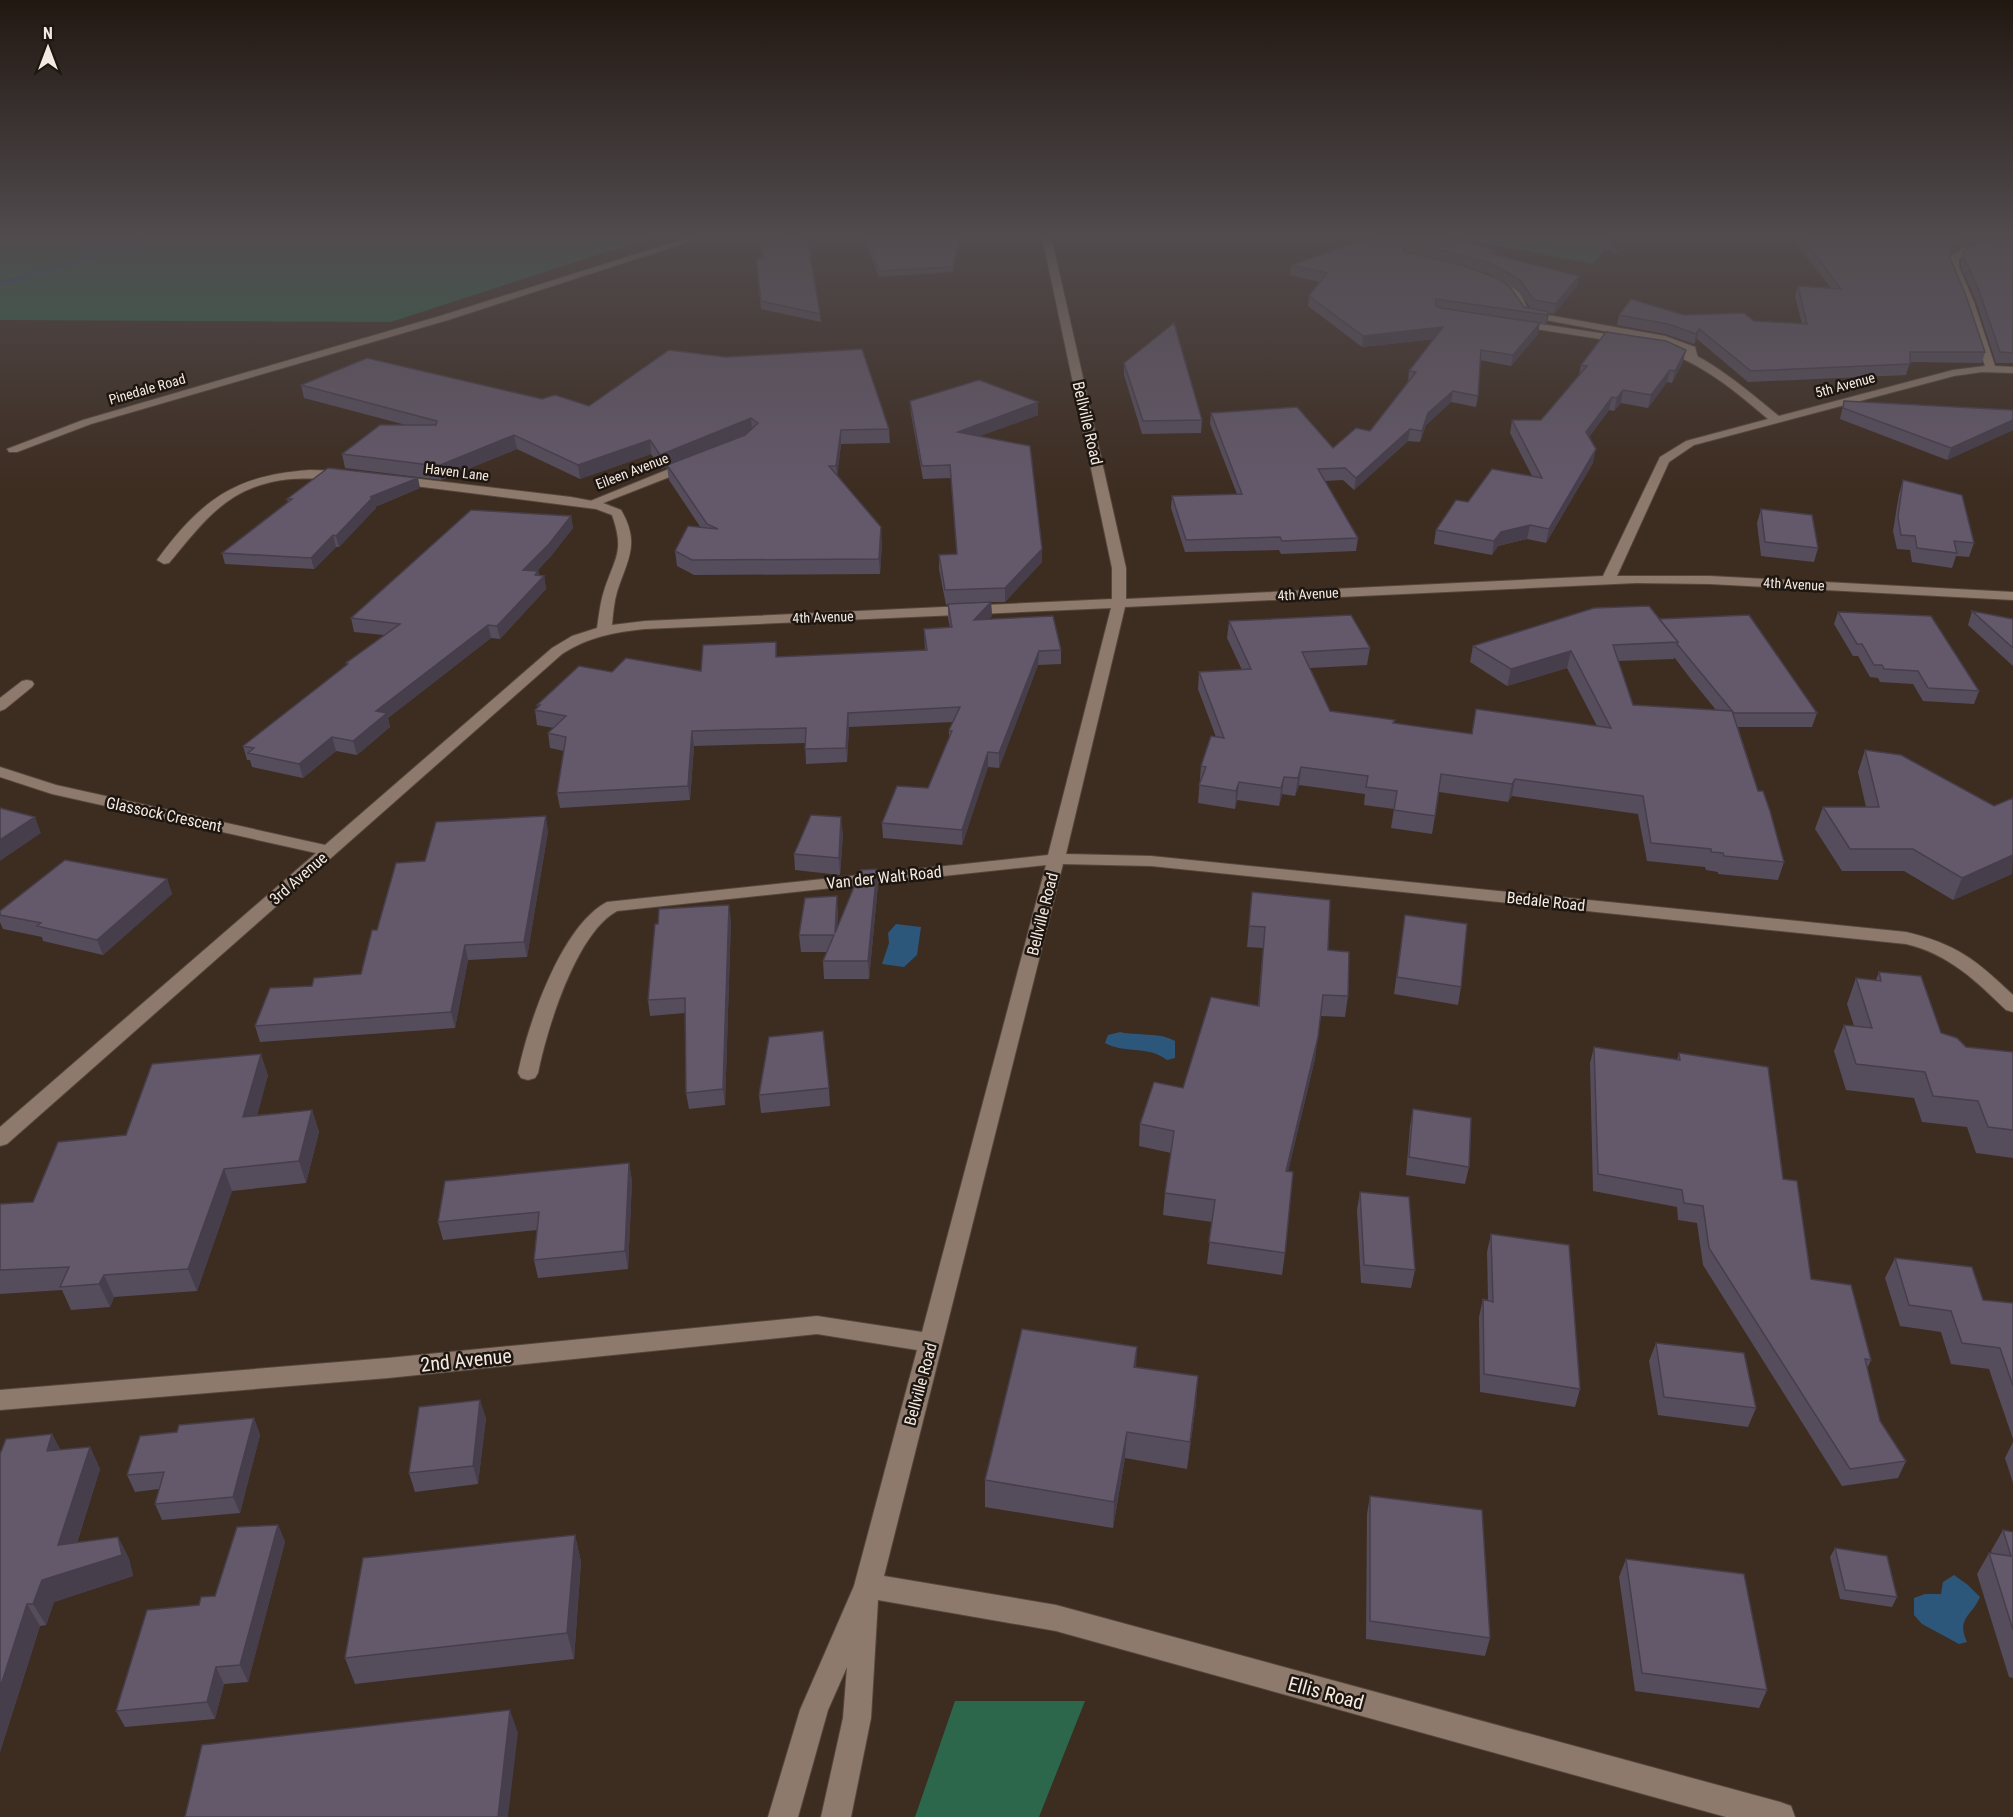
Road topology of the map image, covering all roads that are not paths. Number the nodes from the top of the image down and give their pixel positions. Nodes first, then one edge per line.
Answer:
1 (434, 321) edge
2 (1065, 321) edge
3 (1498, 321) edge
4 (1565, 321) edge
5 (1975, 321) edge
6 (1693, 358) junction
7 (1991, 369) junction
8 (2013, 370) edge
9 (1776, 419) junction
10 (13, 449) dead end
11 (701, 460) edge
12 (356, 476) edge
13 (386, 479) edge
14 (589, 504) junction
15 (164, 560) dead end
16 (1609, 579) junction
17 (2013, 596) edge
18 (1119, 604) junction
19 (604, 630) junction
20 (27, 684) dead end
21 (0, 706) edge
22 (0, 772) edge
23 (330, 850) junction
24 (1056, 859) junction
25 (2013, 1006) edge
26 (528, 1073) dead end
27 (0, 1139) edge
28 (931, 1343) junction
29 (0, 1400) edge
30 (867, 1586) junction
31 (783, 1817) edge
32 (836, 1817) edge
33 (1780, 1817) edge

1 - 10 street, Pinedale Road
2 - 18 street, Bellville Road
3 - 6 street
4 - 6 street
5 - 7 street
6 - 9 street
7 - 8 street, 5th Avenue
7 - 9 street, 5th Avenue
9 - 16 street, 5th Avenue
11 - 14 street, Eileen Avenue
12 - 15 street
13 - 14 street, Haven Lane
14 - 19 street, Haven Lane
16 - 17 street, 4th Avenue
16 - 18 street, 4th Avenue
18 - 19 street, 4th Avenue
18 - 24 street, Bellville Road
19 - 23 street, 3rd Avenue
20 - 21 street
22 - 23 street, Glassock Crescent
23 - 27 street, 3rd Avenue
24 - 25 street, Bedale Road
24 - 26 street, Van der Walt Road
24 - 28 street, Bellville Road
28 - 29 street, 2nd Avenue
28 - 30 street, Bellville Road
30 - 31 street, Bellville Road
30 - 32 street, Bellville Road
30 - 33 street, Ellis Road

